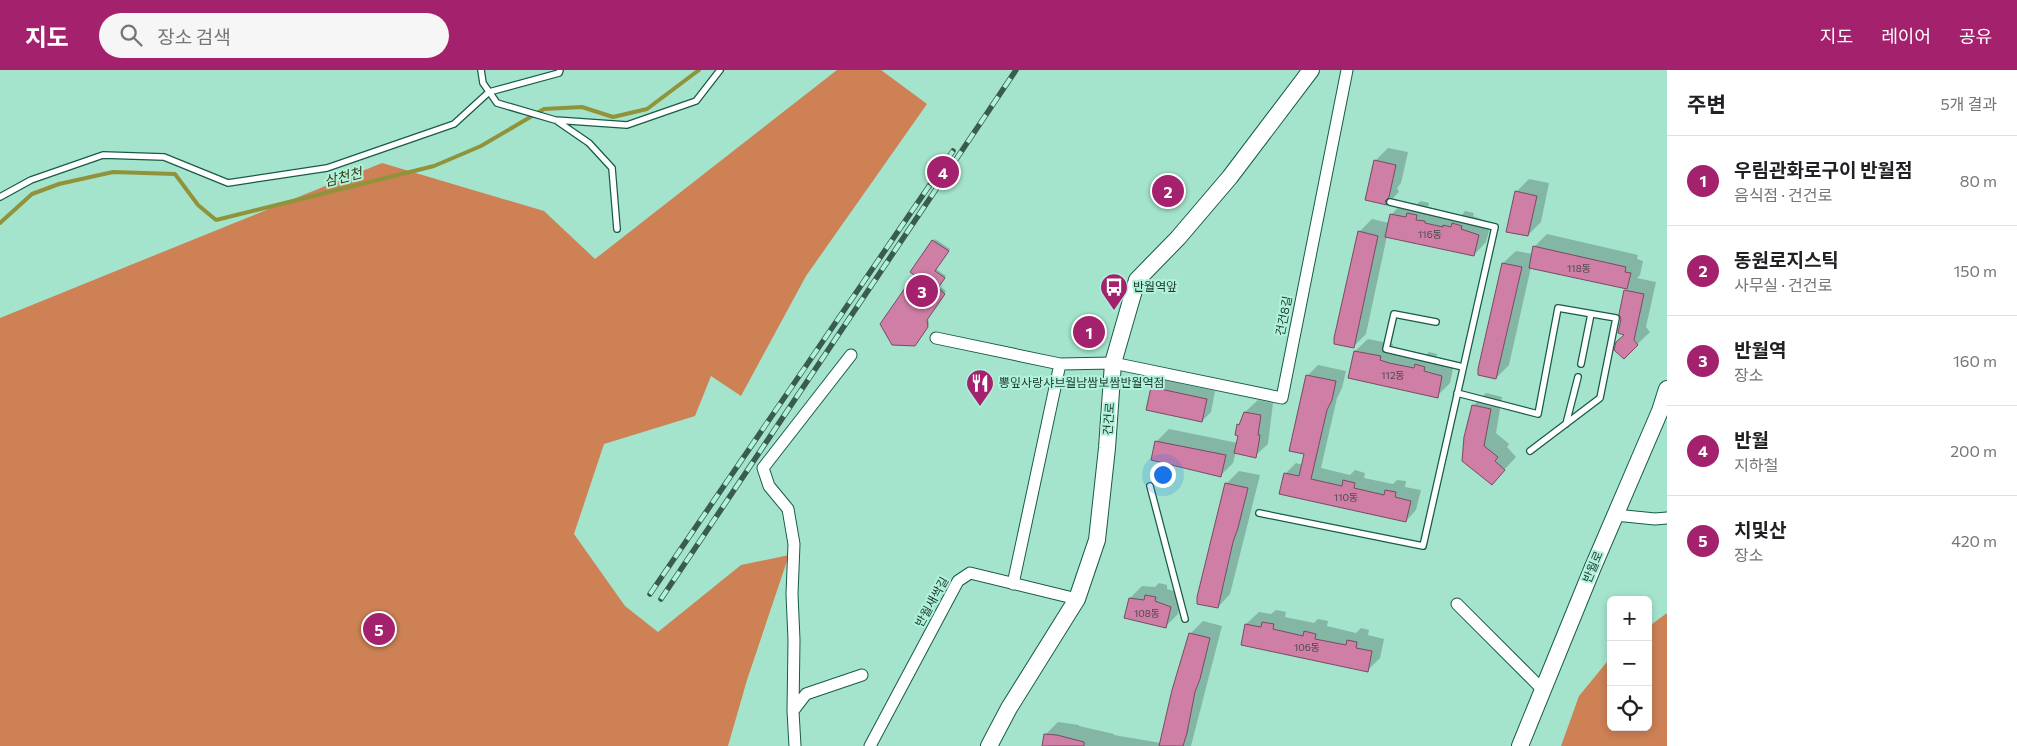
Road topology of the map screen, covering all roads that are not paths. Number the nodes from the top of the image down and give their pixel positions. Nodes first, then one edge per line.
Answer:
1 (481, 70) edge
2 (560, 70) edge
3 (720, 70) edge
4 (1311, 70) edge
5 (1347, 70) edge
6 (489, 92) junction
7 (555, 120) junction
8 (0, 197) edge
9 (1390, 202) dead end
10 (617, 229) dead end
11 (1591, 314) junction
12 (1436, 322) dead end
13 (936, 338) dead end
14 (850, 355) dead end
15 (1113, 363) junction
16 (1060, 364) junction
17 (1580, 364) dead end
18 (1463, 367) junction
19 (1578, 377) dead end
20 (1667, 389) edge
21 (1457, 393) junction
22 (1566, 424) junction
23 (1530, 451) dead end
24 (1150, 486) dead end
25 (1258, 513) dead end
26 (1615, 514) junction
27 (1667, 518) edge
28 (1013, 584) junction
29 (1077, 599) junction
30 (1457, 604) dead end
31 (1185, 619) dead end
32 (862, 675) dead end
33 (1542, 690) junction
34 (792, 711) junction
35 (795, 746) edge
36 (870, 746) edge
37 (989, 746) edge
38 (1520, 746) edge

1 - 6 lane
2 - 6 lane
3 - 7 lane
4 - 15 street, 건건로
5 - 15 street, 건건8길
6 - 7 lane
6 - 8 lane
7 - 10 lane
9 - 18 lane
11 - 17 lane
11 - 21 lane
11 - 22 lane
12 - 18 lane
13 - 16 street
14 - 34 street
15 - 16 street
15 - 29 street, 건건로
16 - 28 street
18 - 21 lane
19 - 22 lane
20 - 26 street, 반월로
21 - 25 lane
22 - 23 lane
24 - 31 lane
26 - 27 street
26 - 33 street, 반월로
28 - 29 street, 반월새싹길
28 - 36 street, 반월새싹길
29 - 37 street, 건건로
30 - 33 street
32 - 34 street
33 - 38 street, 반월로
34 - 35 street

